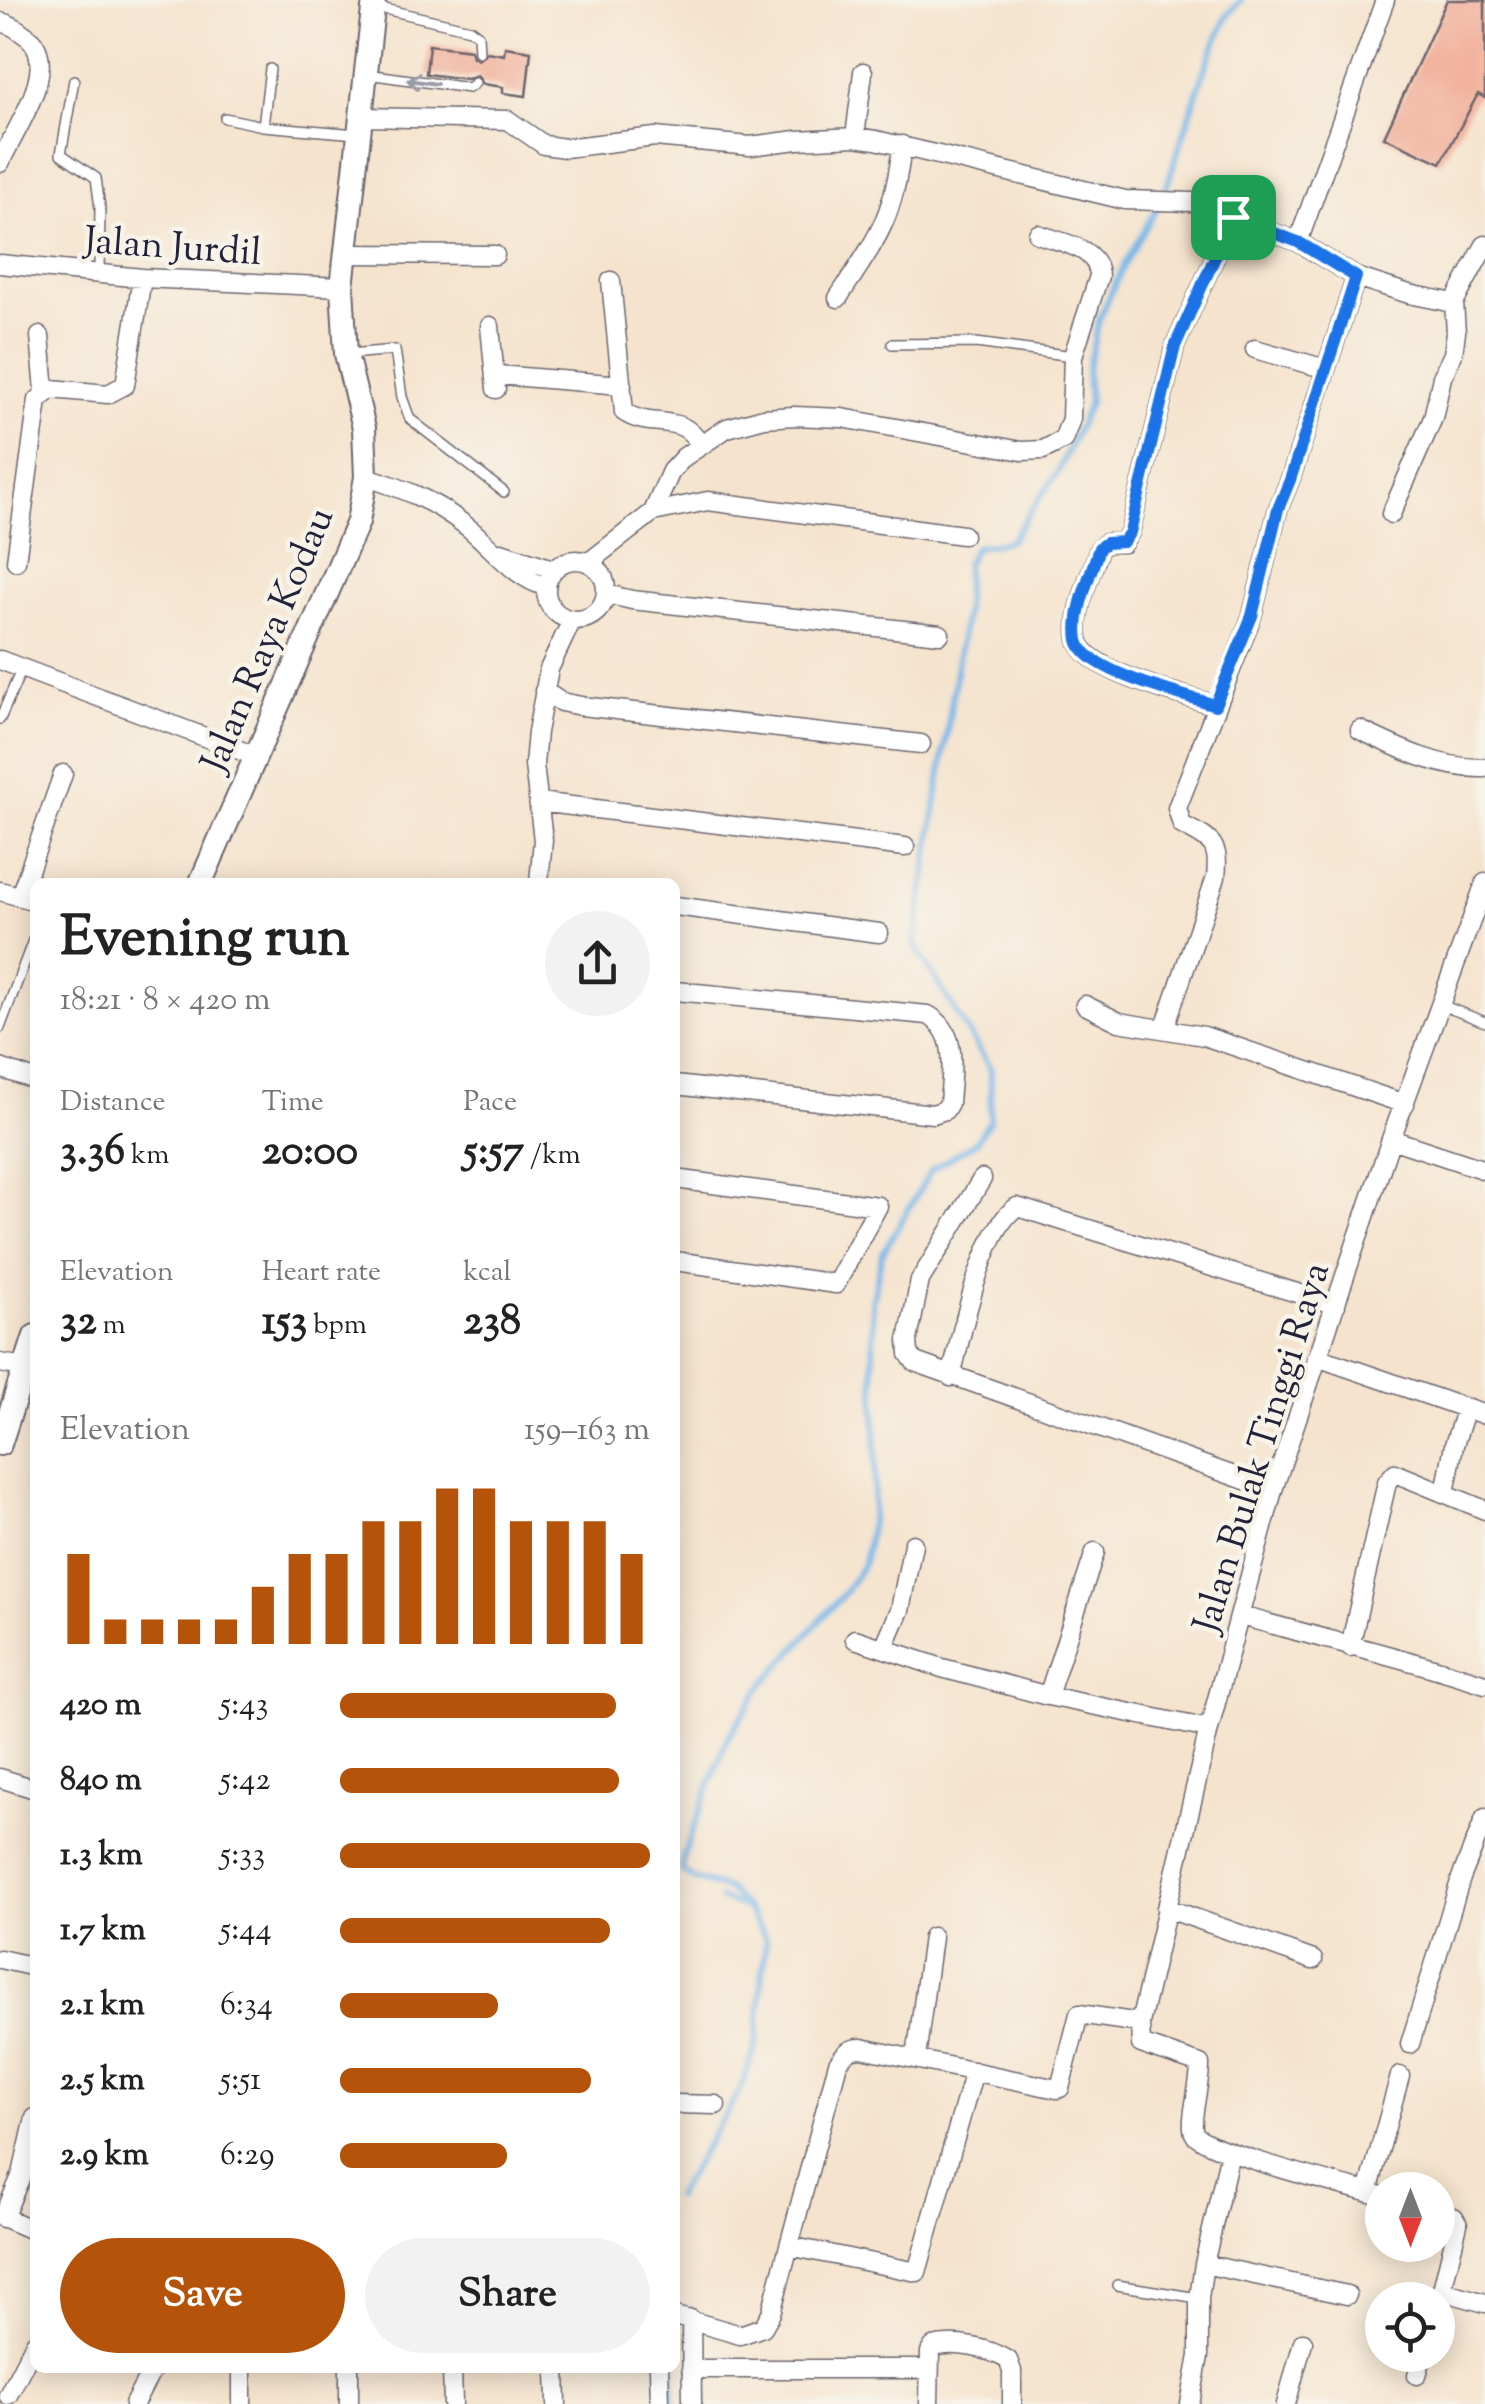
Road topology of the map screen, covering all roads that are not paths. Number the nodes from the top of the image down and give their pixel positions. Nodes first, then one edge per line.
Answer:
1 (1385, 0) edge
2 (373, 3) edge
3 (0, 22) edge
4 (480, 52) dead end
5 (270, 69) dead end
6 (863, 72) dead end
7 (365, 74) junction
8 (74, 80) dead end
9 (475, 83) dead end
10 (225, 118) dead end
11 (263, 126) junction
12 (361, 126) junction
13 (855, 137) junction
14 (902, 145) junction
15 (0, 163) edge
16 (1233, 217) junction
17 (1038, 234) dead end
18 (1298, 242) junction
19 (1485, 245) edge
20 (346, 254) junction
21 (495, 255) dead end
22 (0, 264) edge
23 (100, 274) junction
24 (1356, 277) junction
25 (142, 278) junction
26 (611, 281) dead end
27 (342, 287) junction
28 (838, 298) dead end
29 (1454, 303) junction
30 (490, 326) dead end
31 (40, 336) dead end
32 (892, 344) dead end
33 (1255, 349) dead end
34 (346, 354) junction
35 (1072, 356) junction
36 (1326, 369) junction
37 (622, 385) junction
38 (45, 391) junction
39 (700, 446) junction
40 (366, 476) junction
41 (504, 492) dead end
42 (653, 512) junction
43 (1391, 514) dead end
44 (964, 534) dead end
45 (16, 561) dead end
46 (588, 562) junction
47 (549, 578) junction
48 (606, 594) junction
49 (572, 620) junction
50 (940, 634) dead end
51 (0, 660) edge
52 (22, 668) junction
53 (544, 692) junction
54 (1215, 705) junction
55 (0, 719) edge
56 (1360, 730) dead end
57 (921, 744) dead end
58 (255, 756) junction
59 (1485, 768) edge
60 (64, 774) dead end
61 (539, 802) junction
62 (905, 847) dead end
63 (34, 878) edge
64 (203, 878) edge
65 (539, 878) edge
66 (1485, 882) edge
67 (0, 891) edge
68 (28, 899) edge
69 (680, 907) edge
70 (879, 932) dead end
71 (1477, 932) edge
72 (30, 948) edge
73 (680, 991) edge
74 (1085, 1005) dead end
75 (1441, 1005) junction
76 (1485, 1022) edge
77 (1165, 1027) junction
78 (0, 1028) edge
79 (0, 1068) edge
80 (30, 1078) edge
81 (680, 1086) edge
82 (1405, 1104) junction
83 (1390, 1140) junction
84 (1485, 1170) edge
85 (982, 1179) dead end
86 (680, 1180) edge
87 (680, 1262) edge
88 (1336, 1305) junction
89 (30, 1351) edge
90 (1317, 1356) junction
91 (0, 1364) edge
92 (24, 1368) junction
93 (951, 1377) junction
94 (1466, 1408) junction
95 (1485, 1415) edge
96 (0, 1444) edge
97 (1273, 1490) junction
98 (1444, 1493) junction
99 (1485, 1510) edge
100 (913, 1544) dead end
101 (1095, 1552) dead end
102 (1241, 1616) junction
103 (855, 1639) dead end
104 (884, 1648) junction
105 (1350, 1648) junction
106 (1485, 1684) edge
107 (1048, 1696) junction
108 (1210, 1729) junction
109 (0, 1778) edge
110 (30, 1787) edge
111 (1485, 1818) edge
112 (1166, 1908) junction
113 (932, 1937) dead end
114 (0, 1959) edge
115 (1314, 1960) dead end
116 (30, 1967) edge
117 (1140, 2032) junction
118 (1410, 2044) dead end
119 (916, 2058) junction
120 (974, 2071) junction
121 (1400, 2076) dead end
122 (680, 2104) edge
123 (716, 2105) dead end
124 (30, 2140) edge
125 (1230, 2153) junction
126 (1380, 2172) edge
127 (1365, 2191) edge
128 (2, 2217) edge
129 (30, 2229) edge
130 (789, 2246) junction
131 (1204, 2264) junction
132 (1116, 2285) dead end
133 (1347, 2295) dead end
134 (1199, 2298) junction
135 (1455, 2300) edge
136 (1485, 2303) edge
137 (683, 2317) edge
138 (1303, 2342) dead end
139 (30, 2354) edge
140 (690, 2369) junction
141 (929, 2369) junction
142 (1419, 2372) edge
143 (151, 2373) edge
144 (242, 2373) edge
145 (349, 2373) edge
146 (452, 2373) edge
147 (556, 2373) edge
148 (659, 2373) edge
149 (1418, 2375) dead end
150 (10, 2397) edge
151 (134, 2404) edge
152 (242, 2404) edge
153 (349, 2404) edge
154 (452, 2404) edge
155 (557, 2404) edge
156 (660, 2404) edge
157 (692, 2404) edge
158 (929, 2404) edge
159 (1012, 2404) edge
160 (1190, 2404) edge
161 (1286, 2404) edge

1 - 18 street
2 - 4 lane
2 - 7 street, Jalan Raya Kodau
3 - 15 street
5 - 11 lane
6 - 13 street
9 -> 7 lane
7 - 12 street, Jalan Raya Kodau
8 - 23 lane
10 - 11 lane
11 - 12 lane
12 - 13 street
12 - 20 street, Jalan Raya Kodau
13 - 14 street
14 - 16 street
14 - 28 street
16 - 18 street
16 - 54 street
17 - 35 street
18 - 24 street
19 - 29 street
20 - 21 street
20 - 27 street, Jalan Raya Kodau
22 - 23 street, Jalan Jurdil
23 - 25 street, Jalan Jurdil
24 - 29 street
24 - 36 street
25 - 27 street, Jalan Jurdil
25 - 38 street
26 - 37 street
27 - 34 street, Jalan Raya Kodau
29 - 43 street
30 - 37 street
31 - 38 street
32 - 35 lane
33 - 36 street
34 - 40 street, Jalan Raya Kodau
34 - 41 lane
35 - 39 street
36 - 54 street
37 - 39 street
38 - 45 street
39 - 42 street
40 - 47 street
40 - 58 street, Jalan Raya Kodau
42 - 44 street
42 - 46 street
46 - 47 street
46 - 48 street
47 - 49 street
48 - 49 street
48 - 50 street
49 - 53 street
51 - 52 street
52 - 55 lane
52 - 58 street
53 - 57 street
53 - 61 street
54 - 77 street
56 - 59 street
58 - 64 street, Jalan Raya Kodau
60 - 63 street
61 - 62 street
61 - 65 street
66 - 71 street, Jalan Bulak Tinggi Raya
67 - 68 street
69 - 70 street
71 - 75 street, Jalan Bulak Tinggi Raya
72 - 78 lane
73 - 81 street
74 - 77 street
75 - 76 lane
75 - 82 street, Jalan Bulak Tinggi Raya
77 - 82 street
79 - 80 street
82 - 83 street, Jalan Bulak Tinggi Raya
83 - 84 street
83 - 88 street, Jalan Bulak Tinggi Raya
85 - 93 street
86 - 87 street
88 - 90 street, Jalan Bulak Tinggi Raya
88 - 93 street
89 - 92 street
90 - 94 street
90 - 97 street, Jalan Bulak Tinggi Raya
91 - 92 street
92 - 96 street
93 - 97 street
94 - 95 street
94 - 98 street
97 - 102 street, Jalan Bulak Tinggi Raya
98 - 99 street
98 - 105 street
100 - 104 street
101 - 107 street
102 - 105 street
102 - 108 street, Jalan Bulak Tinggi Raya
103 - 104 street
104 - 107 street
105 - 106 street
107 - 108 street
108 - 112 street, Jalan Bulak Tinggi Raya
109 - 110 street
111 - 118 street
112 - 115 street
112 - 117 street, Jalan Bulak Tinggi Raya
113 - 119 street
114 - 116 street
117 - 120 street
117 - 125 street
119 - 120 street
119 - 130 street
120 - 130 street
121 - 126 street
122 - 123 street
124 - 128 street
125 - 127 street
125 - 131 street
128 - 129 street
130 - 137 street
131 - 133 street
131 - 134 street
132 - 134 lane
134 - 160 street
135 - 136 street
137 - 140 street
138 - 161 street
139 - 150 street
140 - 141 street
140 - 157 street
141 - 158 street
141 - 159 street
142 - 149 street
143 - 151 street
144 - 152 street
145 - 153 street
146 - 154 street
147 - 155 street
148 - 156 street

